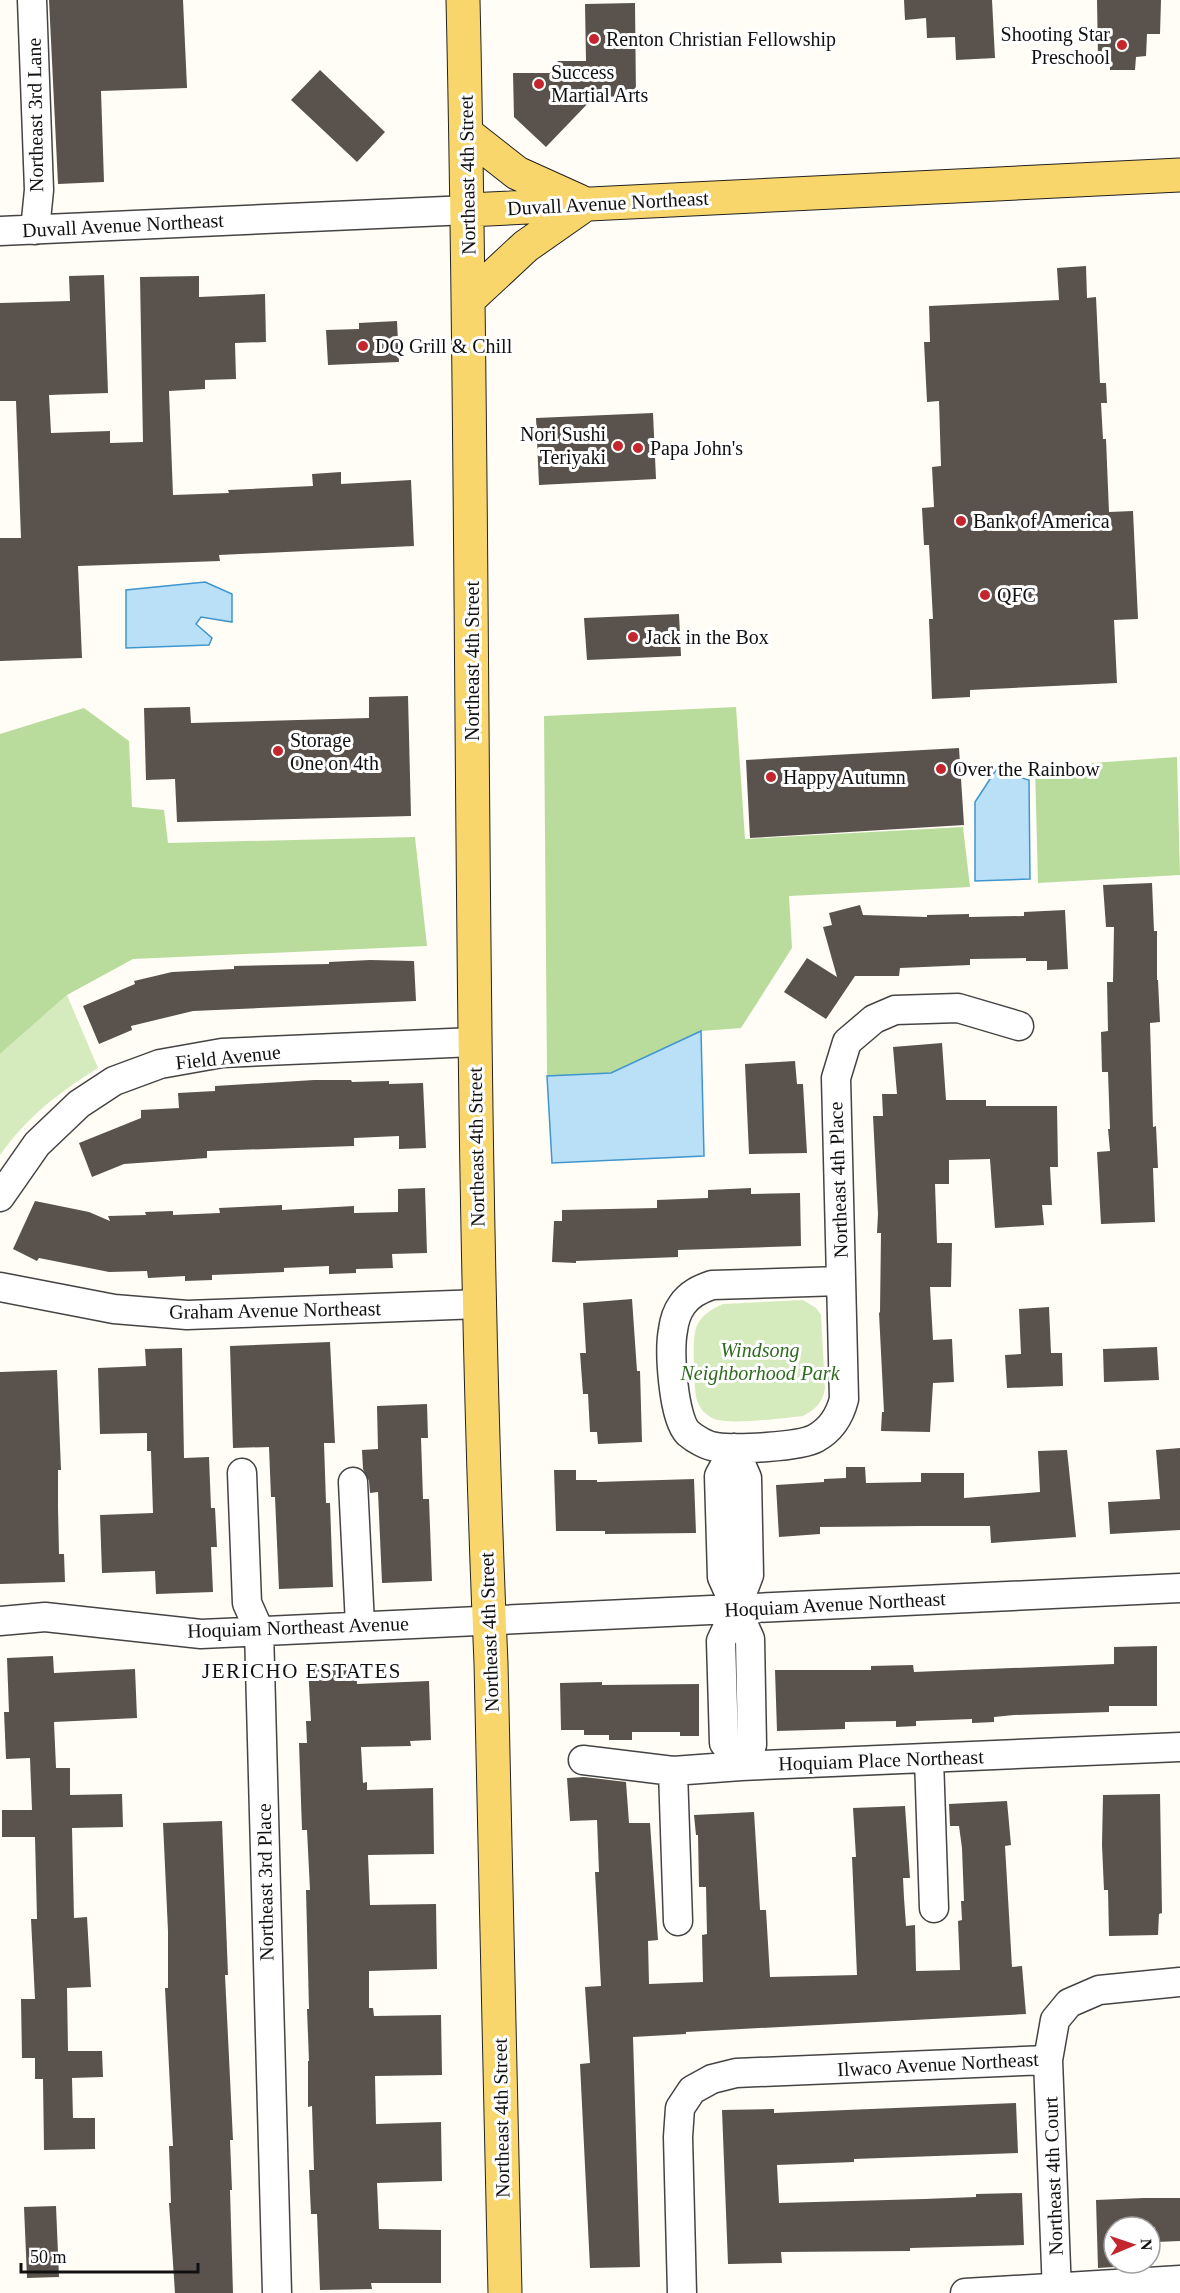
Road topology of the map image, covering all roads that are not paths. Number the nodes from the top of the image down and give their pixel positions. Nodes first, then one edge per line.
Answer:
1 (32, 0) edge
2 (463, 0) edge
3 (466, 133) junction
4 (1180, 175) edge
5 (586, 204) junction
6 (468, 210) junction
7 (35, 230) junction
8 (0, 231) edge
9 (469, 299) junction
10 (1019, 1026) dead end
11 (474, 1042) junction
12 (0, 1197) edge
13 (841, 1281) junction
14 (0, 1287) edge
15 (480, 1304) junction
16 (734, 1448) junction
17 (242, 1473) dead end
18 (353, 1482) dead end
19 (1180, 1588) edge
20 (736, 1609) junction
21 (489, 1620) junction
22 (0, 1621) edge
23 (360, 1625) junction
24 (259, 1630) junction
25 (1180, 1747) edge
26 (929, 1758) junction
27 (583, 1760) dead end
28 (741, 1766) junction
29 (673, 1771) junction
30 (934, 1908) dead end
31 (678, 1921) dead end
32 (1180, 1982) edge
33 (1048, 2060) junction
34 (1180, 2280) edge
35 (1057, 2291) edge
36 (277, 2293) edge
37 (505, 2293) edge
38 (682, 2293) edge
39 (965, 2293) edge

1 - 7 street, Northeast 3rd Lane
2 - 3 main road, Northeast 4th Street
3 - 5 main road
3 - 6 main road, Northeast 4th Street
4 - 5 main road, Duvall Avenue Northeast
5 - 6 main road, Duvall Avenue Northeast
5 - 9 main road
6 - 7 street, Duvall Avenue Northeast
6 - 9 main road, Northeast 4th Street
7 - 8 street, Duvall Avenue Northeast
9 - 11 main road, Northeast 4th Street
10 - 13 street, Northeast 4th Place
11 - 12 street, Field Avenue
11 - 15 main road, Northeast 4th Street
13 - 16 street, Northeast 4th Place
13 - 16 street, Northeast 4th Place
14 - 15 street, Graham Avenue Northeast
15 - 21 main road, Northeast 4th Street
16 - 20 street
17 - 24 street, Northeast 3rd Place
18 - 23 street
19 - 20 street, Hoquiam Avenue Northeast
20 - 21 street, Hoquiam Avenue Northeast
20 - 28 street
21 - 23 street, Hoquiam Northeast Avenue
21 - 37 main road, Northeast 4th Street
22 - 24 street, Hoquiam Northeast Avenue
23 - 24 street, Hoquiam Northeast Avenue
24 - 36 street, Northeast 3rd Place
25 - 26 street, Hoquiam Place Northeast
26 - 28 street, Hoquiam Place Northeast
26 - 30 street
27 - 29 street, Hoquiam Place Northeast
28 - 29 street, Hoquiam Place Northeast
29 - 31 street
32 - 33 street, Ilwaco Avenue Northeast
33 - 35 street, Northeast 4th Court
33 - 38 street, Ilwaco Avenue Northeast
34 - 35 street
35 - 39 street

